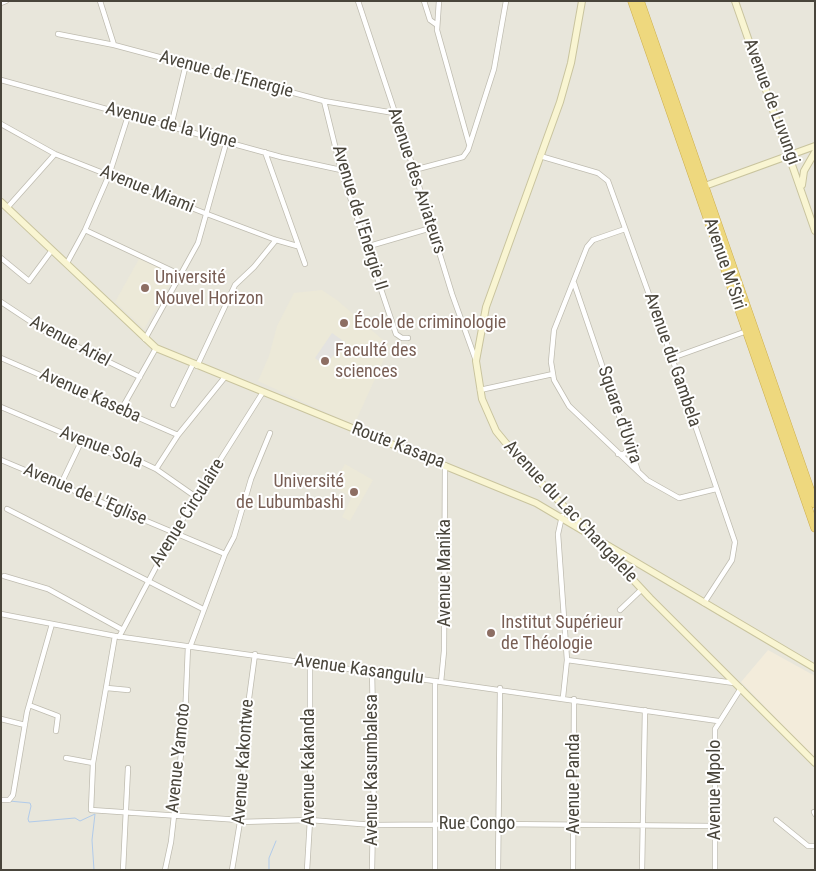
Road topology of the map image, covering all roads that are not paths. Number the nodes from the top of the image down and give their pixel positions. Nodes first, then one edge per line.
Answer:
1 (6, 1) edge
2 (100, 1) edge
3 (358, 1) edge
4 (424, 1) edge
5 (438, 1) edge
6 (506, 1) edge
7 (582, 1) edge
8 (632, 1) edge
9 (640, 1) edge
10 (735, 1) edge
11 (1, 3) edge
12 (437, 25) junction
13 (58, 34) dead end
14 (114, 45) junction
15 (186, 64) junction
16 (1, 80) edge
17 (324, 101) junction
18 (394, 114) junction
19 (128, 116) junction
20 (1, 124) edge
21 (170, 126) junction
22 (227, 140) junction
23 (470, 145) junction
24 (815, 146) edge
25 (265, 152) junction
26 (815, 152) edge
27 (56, 154) junction
28 (540, 156) junction
29 (790, 157) junction
30 (341, 170) junction
31 (414, 170) junction
32 (109, 175) junction
33 (701, 187) junction
34 (802, 189) junction
35 (1, 202) edge
36 (7, 208) junction
37 (207, 214) junction
38 (431, 228) junction
39 (625, 229) junction
40 (85, 230) junction
41 (815, 231) edge
42 (276, 240) junction
43 (298, 246) junction
44 (366, 247) junction
45 (52, 250) junction
46 (1, 258) edge
47 (67, 263) junction
48 (304, 264) dead end
49 (181, 275) junction
50 (574, 283) junction
51 (1, 302) edge
52 (747, 331) junction
53 (408, 338) dead end
54 (144, 339) junction
55 (156, 348) junction
56 (1, 358) edge
57 (672, 358) junction
58 (476, 360) junction
59 (195, 365) junction
60 (553, 374) junction
61 (140, 377) junction
62 (226, 377) junction
63 (480, 390) junction
64 (264, 392) junction
65 (173, 405) dead end
66 (1, 408) edge
67 (121, 410) junction
68 (270, 433) dead end
69 (178, 435) junction
70 (81, 442) junction
71 (630, 445) junction
72 (618, 454) junction
73 (1, 460) edge
74 (445, 465) junction
75 (156, 469) junction
76 (639, 473) junction
77 (60, 486) junction
78 (716, 489) junction
79 (196, 497) junction
80 (562, 504) junction
81 (815, 504) edge
82 (7, 509) dead end
83 (559, 515) junction
84 (815, 528) edge
85 (174, 533) junction
86 (591, 534) junction
87 (225, 554) junction
88 (633, 560) junction
89 (625, 570) junction
90 (4, 576) dead end
91 (147, 580) junction
92 (642, 589) junction
93 (704, 603) junction
94 (204, 609) junction
95 (620, 610) dead end
96 (1, 614) edge
97 (52, 624) junction
98 (121, 629) junction
99 (117, 636) junction
100 (189, 647) junction
101 (255, 654) junction
102 (567, 660) junction
103 (310, 663) junction
104 (815, 668) edge
105 (372, 671) junction
106 (436, 681) junction
107 (441, 682) junction
108 (739, 685) junction
109 (107, 688) junction
110 (500, 688) junction
111 (128, 690) dead end
112 (563, 697) junction
113 (574, 699) junction
114 (29, 705) junction
115 (645, 710) junction
116 (1, 719) edge
117 (718, 721) junction
118 (25, 725) junction
119 (56, 731) dead end
120 (66, 758) dead end
121 (93, 763) junction
122 (815, 763) edge
123 (128, 768) dead end
124 (1, 800) edge
125 (125, 810) junction
126 (174, 815) junction
127 (310, 820) junction
128 (776, 820) dead end
129 (240, 821) junction
130 (435, 824) junction
131 (497, 824) junction
132 (573, 824) junction
133 (373, 825) junction
134 (715, 826) junction
135 (643, 827) junction
136 (815, 846) edge
137 (123, 870) edge
138 (166, 870) edge
139 (232, 870) edge
140 (307, 870) edge
141 (372, 870) edge
142 (434, 870) edge
143 (498, 870) edge
144 (573, 870) edge
145 (642, 870) edge
146 (715, 870) edge

1 - 11 street
2 - 14 street
3 - 18 street, Avenue des Aviateurs
4 - 12 street
5 - 12 street
6 - 23 street
7 - 28 street, Avenue du Lac Changalele
8 - 33 highway, Avenue M'Siri
9 - 33 highway, Avenue M'Siri
10 - 29 street, Avenue de Luvungi
12 - 23 street
13 - 14 street, Avenue de l'Energie
14 - 15 street, Avenue de l'Energie
15 - 17 street, Avenue de l'Energie
15 - 21 street
16 - 19 street, Avenue de la Vigne
17 - 18 street, Avenue de l'Energie
17 - 30 street, Avenue de l'Energie II
18 - 31 street, Avenue des Aviateurs
19 - 21 street, Avenue de la Vigne
19 - 32 street
20 - 27 street, Avenue Miami
21 - 22 street, Avenue de la Vigne
22 - 25 street, Avenue de la Vigne
22 - 37 street
23 - 31 street
24 - 29 street
25 - 30 street, Avenue de la Vigne
25 - 43 street
26 - 34 street
27 - 32 street, Avenue Miami
27 - 36 street
28 - 39 street, Avenue du Gambela
28 - 58 street, Avenue du Lac Changalele
29 - 33 street
29 - 34 street, Avenue de Luvungi
30 - 44 street, Avenue de l'Energie II
31 - 38 street, Avenue des Aviateurs
32 - 37 street, Avenue Miami
32 - 40 street
33 - 52 highway, Avenue M'Siri
33 - 81 highway, Avenue M'Siri
34 - 41 street, Avenue de Luvungi
35 - 36 street, Route Kasapa
36 - 45 street, Route Kasapa
37 - 42 street, Avenue Miami
37 - 49 street
38 - 44 street
38 - 58 street, Avenue des Aviateurs
39 - 50 street
39 - 57 street, Avenue du Gambela
40 - 47 street
40 - 49 street
42 - 43 street, Avenue Miami
42 - 59 street
43 - 48 street
44 - 53 street, Avenue de l'Energie II
45 - 46 street
45 - 47 street, Route Kasapa
47 - 54 street, Route Kasapa
49 - 54 street
50 - 60 street, Square d'Uvira
50 - 71 street, Square d'Uvira
51 - 61 street, Avenue Ariel
52 - 57 street
52 - 84 highway, Avenue M'Siri
54 - 55 street, Route Kasapa
55 - 59 street, Route Kasapa
55 - 61 street
56 - 67 street, Avenue Kaseba
57 - 78 street, Avenue du Gambela
58 - 63 street, Avenue du Lac Changalele
59 - 62 street, Route Kasapa
59 - 65 street
60 - 63 street
60 - 72 street, Square d'Uvira
61 - 67 street
62 - 64 street, Route Kasapa
62 - 69 street
63 - 80 street, Avenue du Lac Changalele
64 - 74 street, Route Kasapa
64 - 79 street, Avenue Circulaire
66 - 70 street, Avenue Sola
67 - 69 street, Avenue Kaseba
68 - 87 street, Avenue Yamoto
69 - 75 street
70 - 75 street, Avenue Sola
70 - 77 street
71 - 72 street
71 - 76 street, Square d'Uvira
72 - 76 street, Square d'Uvira
73 - 77 street, Avenue de L'Eglise
74 - 83 street, Route Kasapa
74 - 107 street, Avenue Manika
75 - 79 street, Avenue Sola
76 - 78 street
77 - 85 street, Avenue de L'Eglise
78 - 93 street, Avenue du Gambela
79 - 85 street, Avenue Circulaire
80 - 83 street
80 - 86 street, Avenue du Lac Changalele
82 - 91 street
83 - 86 street, Route Kasapa
83 - 102 street
85 - 87 street, Avenue de L'Eglise
85 - 91 street, Avenue Circulaire
86 - 88 street, Route Kasapa
86 - 89 street, Avenue du Lac Changalele
87 - 94 street, Avenue Yamoto
88 - 89 street
88 - 93 street, Route Kasapa
89 - 92 street, Avenue du Lac Changalele
90 - 98 street
91 - 94 street
91 - 98 street, Avenue Circulaire
92 - 95 street
92 - 108 street, Avenue du Lac Changalele
93 - 104 street, Route Kasapa
94 - 100 street, Avenue Yamoto
96 - 97 street, Avenue Kasangulu
97 - 99 street, Avenue Kasangulu
97 - 114 street
98 - 99 street, Avenue Circulaire
99 - 100 street, Avenue Kasangulu
99 - 109 street, Avenue Circulaire
100 - 101 street, Avenue Kasangulu
100 - 126 street, Avenue Yamoto
101 - 103 street, Avenue Kasangulu
101 - 129 street, Avenue Kakontwe
102 - 108 street
102 - 112 street
103 - 105 street, Avenue Kasangulu
103 - 127 street, Avenue Kakanda
105 - 106 street, Avenue Kasangulu
105 - 133 street, Avenue Kasumbalesa
106 - 107 street, Avenue Kasangulu
106 - 130 street
107 - 110 street, Avenue Kasangulu
108 - 117 street, Avenue Mpolo
108 - 122 street, Avenue du Lac Changalele
109 - 111 street
109 - 121 street, Avenue Circulaire
110 - 112 street, Avenue Kasangulu
110 - 131 street
112 - 113 street, Avenue Kasangulu
113 - 115 street, Avenue Kasangulu
113 - 132 street, Avenue Panda
114 - 118 street
114 - 119 street
115 - 117 street, Avenue Kasangulu
115 - 135 street
116 - 118 street
117 - 134 street, Avenue Mpolo
118 - 124 street
120 - 121 street
121 - 125 street, Avenue Circulaire
123 - 125 street
125 - 126 street
125 - 137 street
126 - 129 street, Rue Congo
126 - 138 street, Avenue Yamoto
127 - 129 street, Rue Congo
127 - 133 street, Rue Congo
127 - 140 street, Avenue Kakanda
128 - 136 street
129 - 139 street, Avenue Kakontwe
130 - 131 street, Rue Congo
130 - 133 street, Rue Congo
130 - 142 street
131 - 132 street, Rue Congo
131 - 143 street
132 - 135 street, Rue Congo
132 - 144 street, Avenue Panda
133 - 141 street, Avenue Kasumbalesa
134 - 135 street, Rue Congo
134 - 146 street, Avenue Mpolo
135 - 145 street

